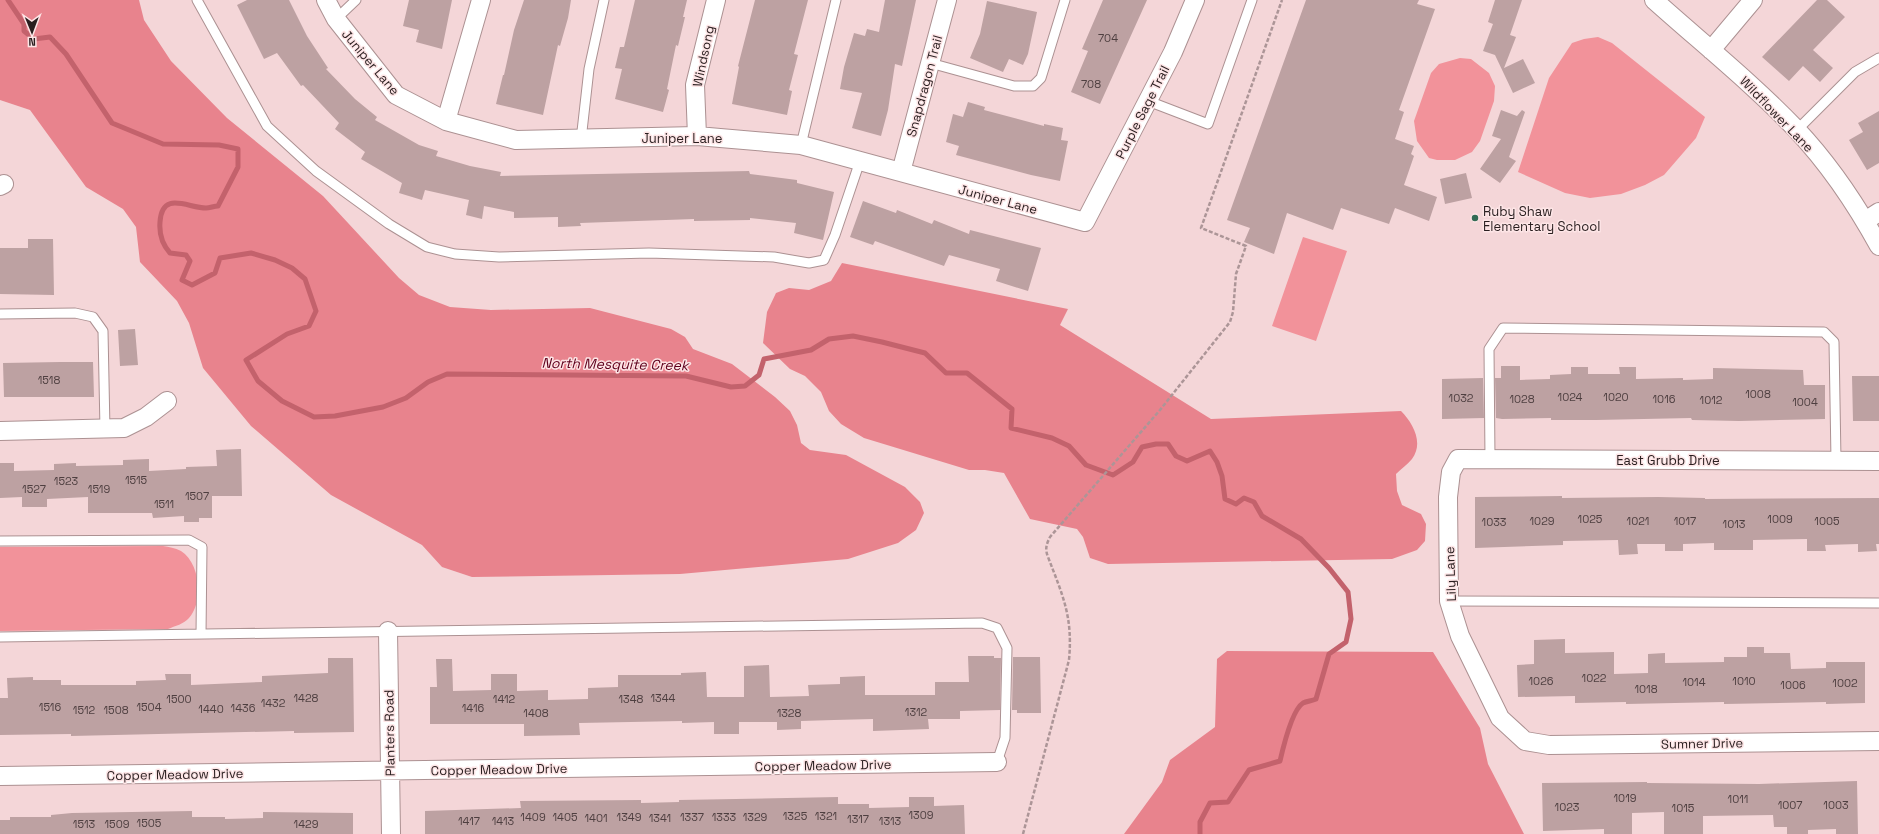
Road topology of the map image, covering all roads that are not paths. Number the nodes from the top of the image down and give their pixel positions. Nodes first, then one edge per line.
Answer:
1 (198, 0) edge
2 (326, 0) edge
3 (356, 0) edge
4 (481, 0) edge
5 (604, 0) edge
6 (716, 0) edge
7 (836, 0) edge
8 (947, 0) edge
9 (1064, 0) edge
10 (1195, 0) edge
11 (1252, 0) edge
12 (1654, 0) edge
13 (1753, 0) edge
14 (336, 19) junction
15 (1711, 50) junction
16 (1879, 58) edge
17 (930, 63) junction
18 (1148, 101) junction
19 (446, 121) junction
20 (1797, 130) junction
21 (697, 136) junction
22 (581, 140) junction
23 (801, 145) junction
24 (860, 161) junction
25 (901, 172) junction
26 (1872, 216) edge
27 (1085, 222) joint
28 (1879, 246) edge
29 (0, 314) edge
30 (167, 401) dead end
31 (105, 430) junction
32 (0, 431) edge
33 (1458, 459) joint
34 (1490, 459) junction
35 (1836, 460) junction
36 (1879, 460) edge
37 (0, 541) edge
38 (1449, 601) junction
39 (1879, 602) edge
40 (388, 631) junction
41 (201, 634) junction
42 (0, 637) edge
43 (1879, 740) edge
44 (1525, 741) joint
45 (997, 762) joint
46 (390, 771) junction
47 (0, 776) edge
48 (391, 834) edge

1 - 24 lane
2 - 14 street, Juniper Lane
3 - 14 lane
4 - 19 street
5 - 22 lane
6 - 21 street, Windsong
7 - 23 lane
8 - 17 street, Snapdragon Trail
9 - 17 lane
10 - 18 street, Purple Sage Trail
11 - 18 lane
12 - 15 street, Wildflower Lane
13 - 15 street
14 - 19 street, Juniper Lane
15 - 20 street, Wildflower Lane
16 - 20 lane
17 - 25 street, Snapdragon Trail
18 - 27 street, Purple Sage Trail
19 - 22 street, Juniper Lane
20 - 26 street, Wildflower Lane
21 - 22 street, Juniper Lane
21 - 23 street, Juniper Lane
23 - 24 street, Juniper Lane
24 - 25 street, Juniper Lane
25 - 27 street, Juniper Lane
26 - 28 street, Wildflower Lane
29 - 31 lane
30 - 31 street
31 - 32 street
33 - 34 street, East Grubb Drive
33 - 38 street, Lily Lane
34 - 35 street, East Grubb Drive
34 - 35 lane
35 - 36 street, East Grubb Drive
37 - 41 lane
38 - 39 lane
38 - 44 street, Lily Lane
40 - 41 lane
40 - 45 lane
40 - 46 street, Planters Road
41 - 42 lane
43 - 44 street, Sumner Drive
45 - 46 street, Copper Meadow Drive
46 - 47 street, Copper Meadow Drive
46 - 48 street, Planters Road

